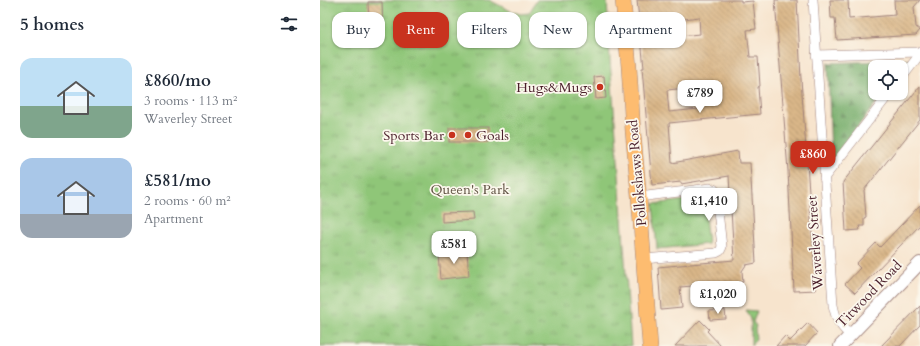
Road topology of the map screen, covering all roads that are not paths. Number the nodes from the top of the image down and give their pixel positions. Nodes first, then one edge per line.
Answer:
1 (623, 0) edge
2 (813, 0) edge
3 (920, 53) edge
4 (816, 55) junction
5 (908, 69) edge
6 (885, 100) edge
7 (824, 178) junction
8 (639, 197) junction
9 (643, 259) junction
10 (920, 263) edge
11 (850, 335) junction
12 (650, 346) edge
13 (840, 346) edge

1 - 8 main road, Pollokshaws Road
2 - 4 street, Waverley Street
3 - 4 street
3 - 5 street
4 - 7 street, Waverley Street
6 - 7 street
7 - 11 street, Waverley Street
8 - 9 main road, Pollokshaws Road
8 - 9 street
9 - 12 main road, Pollokshaws Road
10 - 11 street, Titwood Road
11 - 13 street, Titwood Road

